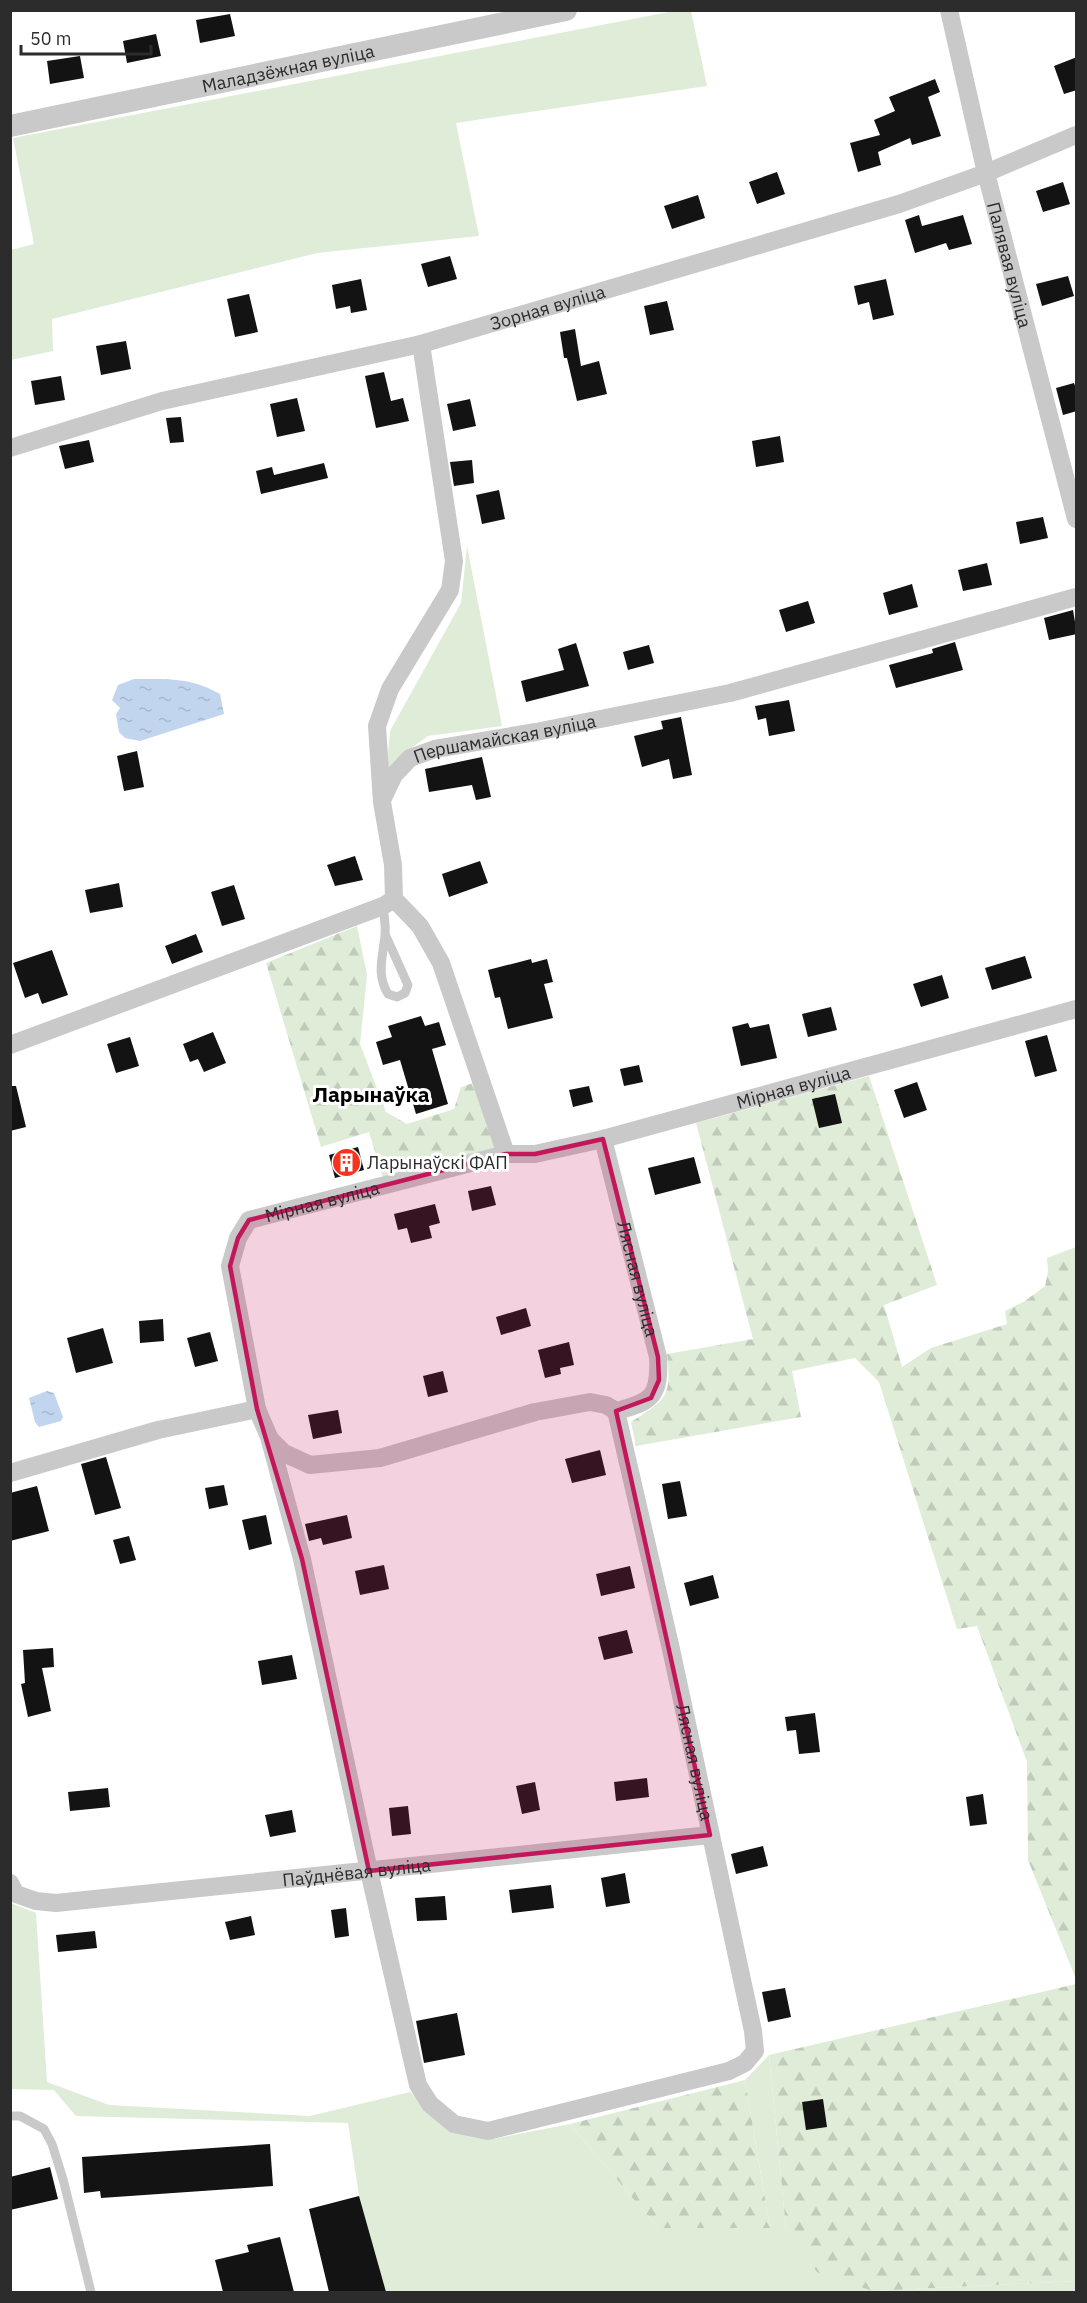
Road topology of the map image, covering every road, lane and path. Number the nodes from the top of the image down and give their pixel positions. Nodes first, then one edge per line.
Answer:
1 (566, 10) edge
2 (950, 10) edge
3 (10, 126) edge
4 (1077, 135) edge
5 (986, 173) junction
6 (421, 344) junction
7 (10, 448) edge
8 (1077, 519) edge
9 (1077, 597) edge
10 (382, 802) junction
11 (389, 903) junction
12 (385, 934) junction
13 (1077, 1009) edge
14 (10, 1045) edge
15 (603, 1139) junction
16 (507, 1155) junction
17 (257, 1409) junction
18 (616, 1411) junction
19 (269, 1437) junction
20 (10, 1473) edge
21 (710, 1835) junction
22 (369, 1871) junction
23 (10, 1883) edge
24 (10, 2116) edge
25 (91, 2292) edge

1 - 3 street, Маладзёжная вуліца
2 - 5 street, Палявая вуліца
4 - 5 street, Зорная вуліца
5 - 6 street, Зорная вуліца
5 - 8 street, Палявая вуліца
6 - 7 street, Зорная вуліца
6 - 10 street
9 - 10 street, Першамайская вуліца
10 - 11 street
11 - 12 lane
11 - 14 street
11 - 16 street
12 - 12 lane
13 - 15 street, Мірная вуліца
15 - 16 street, Мірная вуліца
15 - 18 street, Лясная вуліца
16 - 17 street, Мірная вуліца
17 - 19 street
17 - 20 street
18 - 19 street
18 - 21 street, Лясная вуліца
19 - 22 street
21 - 22 street, Паўднёвая вуліца
21 - 22 street, Лясная вуліца
22 - 23 street, Паўднёвая вуліца
24 - 25 lane

